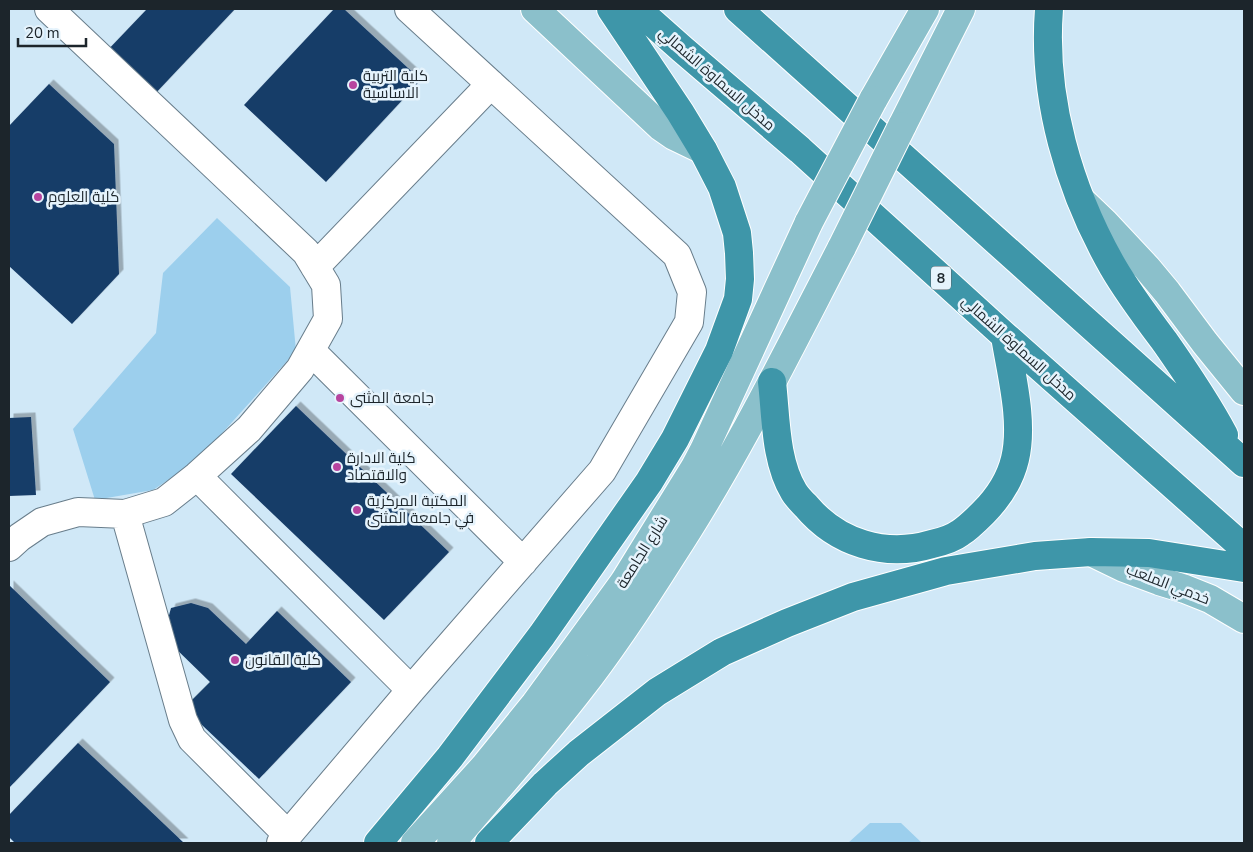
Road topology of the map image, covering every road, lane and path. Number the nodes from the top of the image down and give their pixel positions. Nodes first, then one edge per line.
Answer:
1 (49, 9) edge
2 (409, 9) edge
3 (535, 9) edge
4 (611, 9) edge
5 (637, 9) edge
6 (738, 9) edge
7 (750, 9) edge
8 (925, 9) edge
9 (962, 9) edge
10 (1049, 9) edge
11 (764, 32) junction
12 (491, 84) junction
13 (703, 150) junction
14 (1081, 200) junction
15 (315, 267) junction
16 (1005, 336) junction
17 (310, 350) junction
18 (772, 382) junction
19 (1244, 390) edge
20 (1239, 458) edge
21 (197, 476) junction
22 (125, 514) junction
23 (9, 548) edge
24 (1244, 548) edge
25 (1091, 552) junction
26 (522, 562) junction
27 (1244, 568) edge
28 (1244, 619) edge
29 (410, 690) junction
30 (285, 839) edge
31 (378, 843) edge
32 (415, 843) edge
33 (451, 843) edge
34 (489, 843) edge

1 - 15 lane
2 - 12 lane
3 - 13 main road
4 - 13 highway
5 - 16 highway, مدخل السماوة الشمالي / 8
6 - 11 highway
7 - 11 highway
8 - 32 main road, شارع الجامعة, bridge
9 - 18 main road, bridge
10 - 14 highway
11 - 20 highway
12 - 15 lane
12 - 26 lane
13 - 31 highway
14 - 19 main road
14 - 20 highway
15 - 17 lane
16 - 18 highway
16 - 24 highway, مدخل السماوة الشمالي / 8
17 - 21 lane
17 - 26 lane
18 - 33 main road
21 - 22 lane
21 - 29 lane
22 - 23 lane
22 - 30 lane
25 - 27 highway
25 - 28 main road, خدمي الملعب
25 - 34 highway
26 - 29 lane
29 - 30 lane

